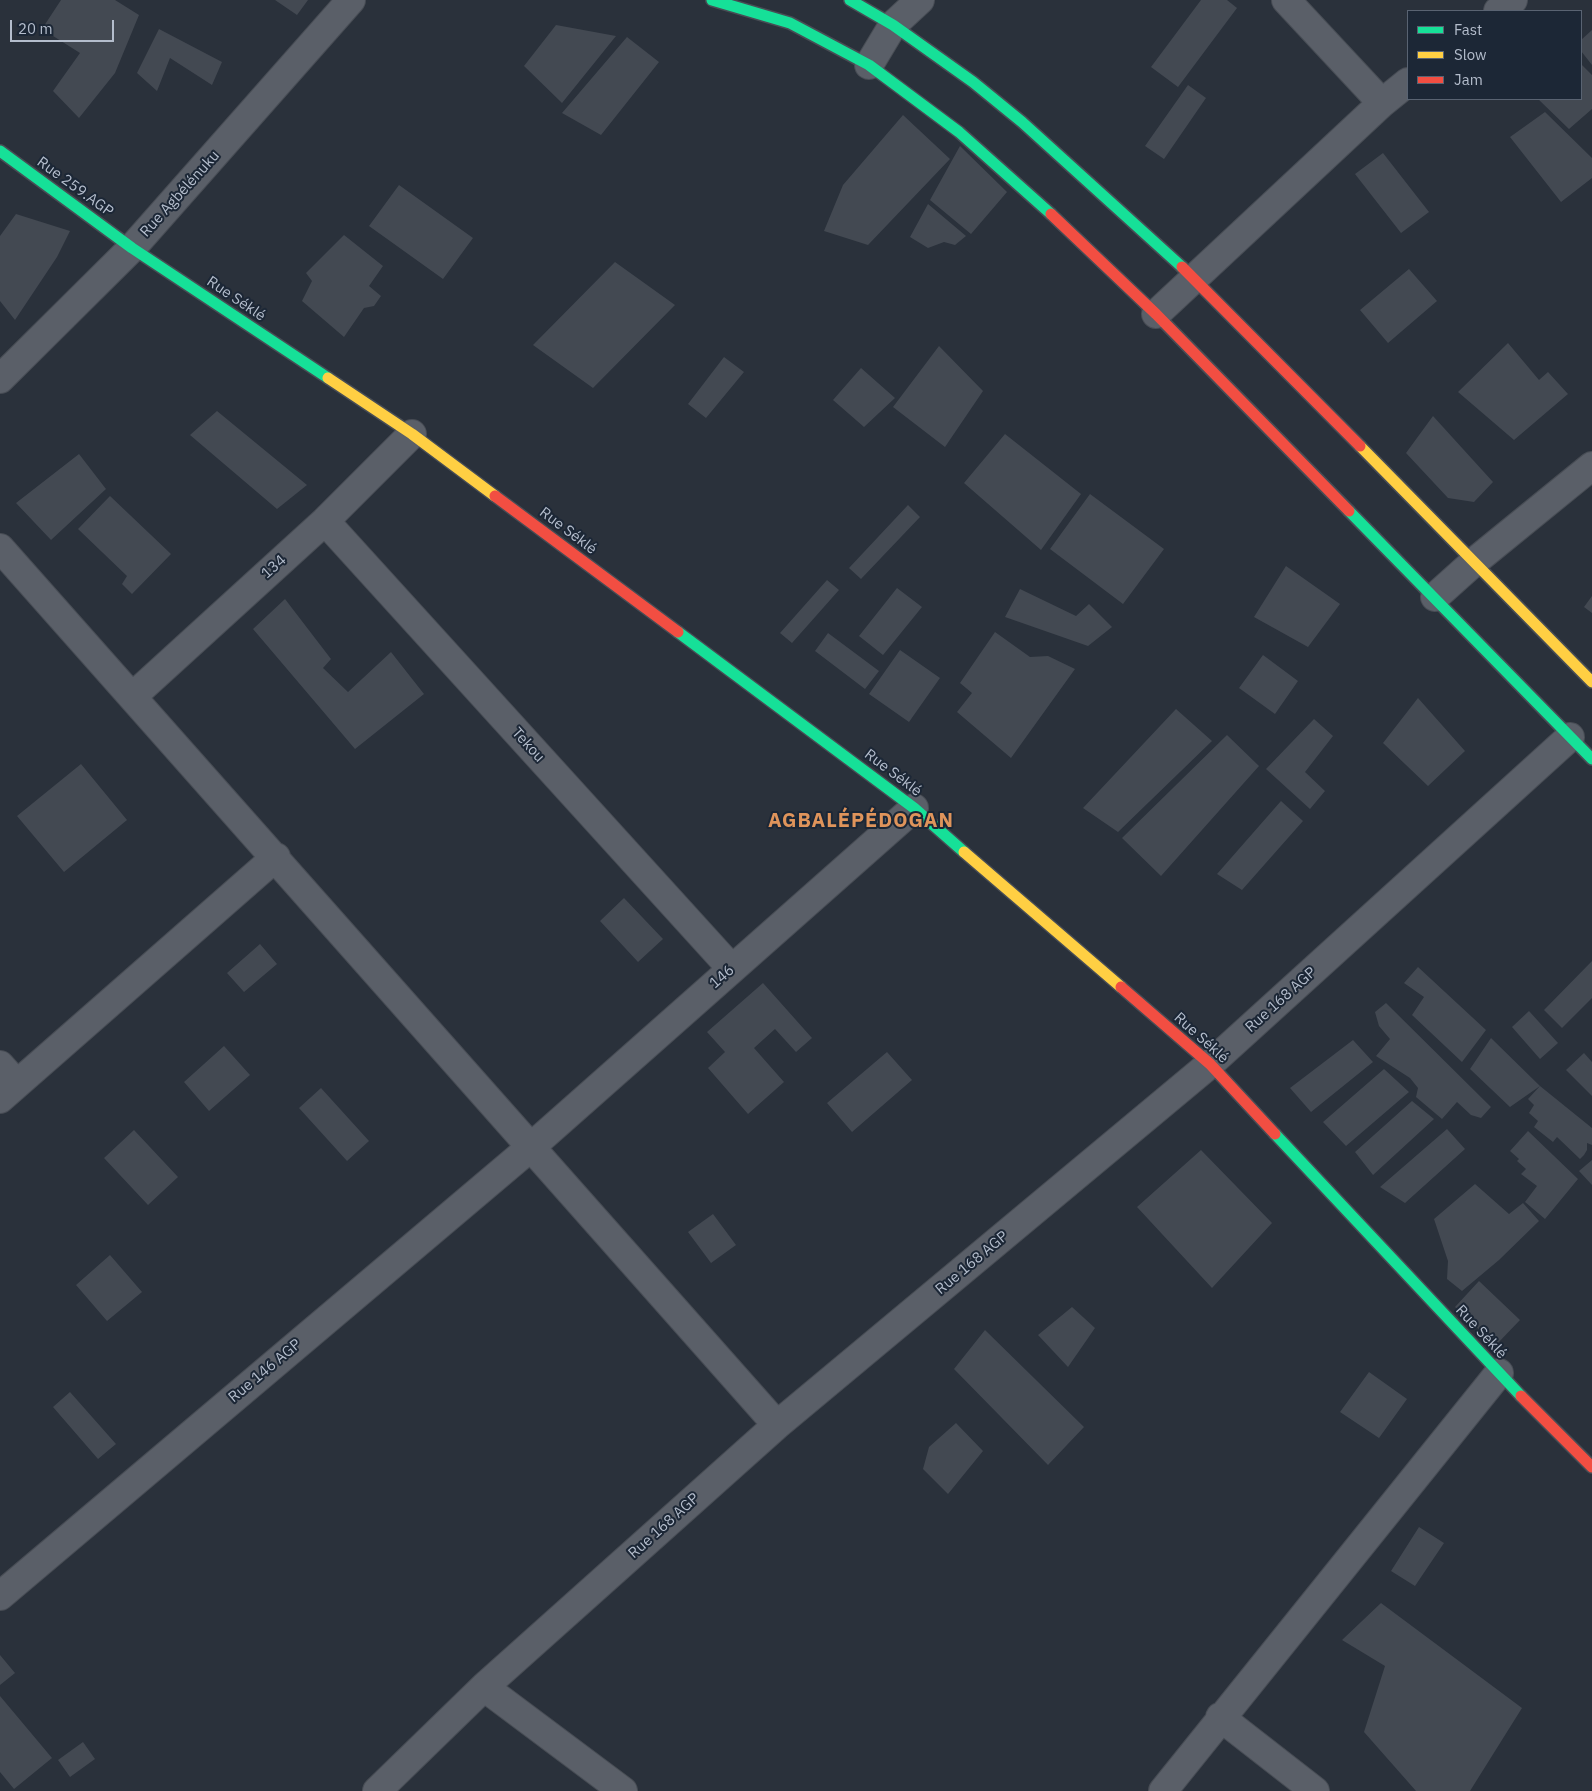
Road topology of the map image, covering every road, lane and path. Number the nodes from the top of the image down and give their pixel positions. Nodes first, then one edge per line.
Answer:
1 (351, 0) edge
2 (712, 0) edge
3 (850, 0) edge
4 (920, 0) edge
5 (1286, 0) edge
6 (1512, 0) edge
7 (1499, 10) edge
8 (894, 25) junction
9 (869, 65) junction
10 (1407, 83) edge
11 (1382, 103) junction
12 (0, 150) edge
13 (132, 248) junction
14 (1193, 277) junction
15 (1156, 314) junction
16 (0, 379) edge
17 (412, 434) junction
18 (1592, 466) edge
19 (325, 521) junction
20 (0, 548) edge
21 (1474, 562) junction
22 (1435, 598) junction
23 (1592, 682) edge
24 (133, 696) junction
25 (1570, 737) junction
26 (1592, 758) edge
27 (914, 808) junction
28 (276, 857) junction
29 (732, 969) junction
30 (1210, 1064) junction
31 (6, 1083) edge
32 (531, 1147) junction
33 (1499, 1373) junction
34 (777, 1425) junction
35 (1592, 1467) edge
36 (0, 1596) edge
37 (484, 1687) junction
38 (1220, 1717) junction
39 (377, 1791) edge
40 (623, 1791) edge
41 (1163, 1791) edge
42 (1315, 1791) edge

1 - 13 street, Rue Agbélénuku
2 - 9 street
3 - 8 street
4 - 8 street
5 - 11 street
6 - 7 street
8 - 9 street
8 - 14 street
9 - 15 street
10 - 11 street
11 - 14 street
12 - 13 street, Rue 259.AGP
13 - 16 street, Rue Agbélénuku
13 - 17 street, Rue Séklé
14 - 15 street
14 - 21 street
15 - 22 street
17 - 19 street, 134
17 - 27 street, Rue Séklé
18 - 21 street
19 - 24 street, 134
19 - 29 street, Tekou
20 - 24 street
21 - 22 street
21 - 23 street
22 - 25 street
24 - 28 street
25 - 26 street
25 - 30 street, Rue 168 AGP
27 - 29 street, 146
27 - 30 street, Rue Séklé
28 - 31 street
28 - 32 street
29 - 32 street, 146
30 - 33 street, Rue Séklé
30 - 34 street, Rue 168 AGP
32 - 34 street
32 - 36 street, Rue 146 AGP
33 - 35 street, Rue Séklé
33 - 38 street
34 - 37 street, Rue 168 AGP
37 - 39 street, Rue 168 AGP
37 - 40 street
38 - 41 street
38 - 42 street

